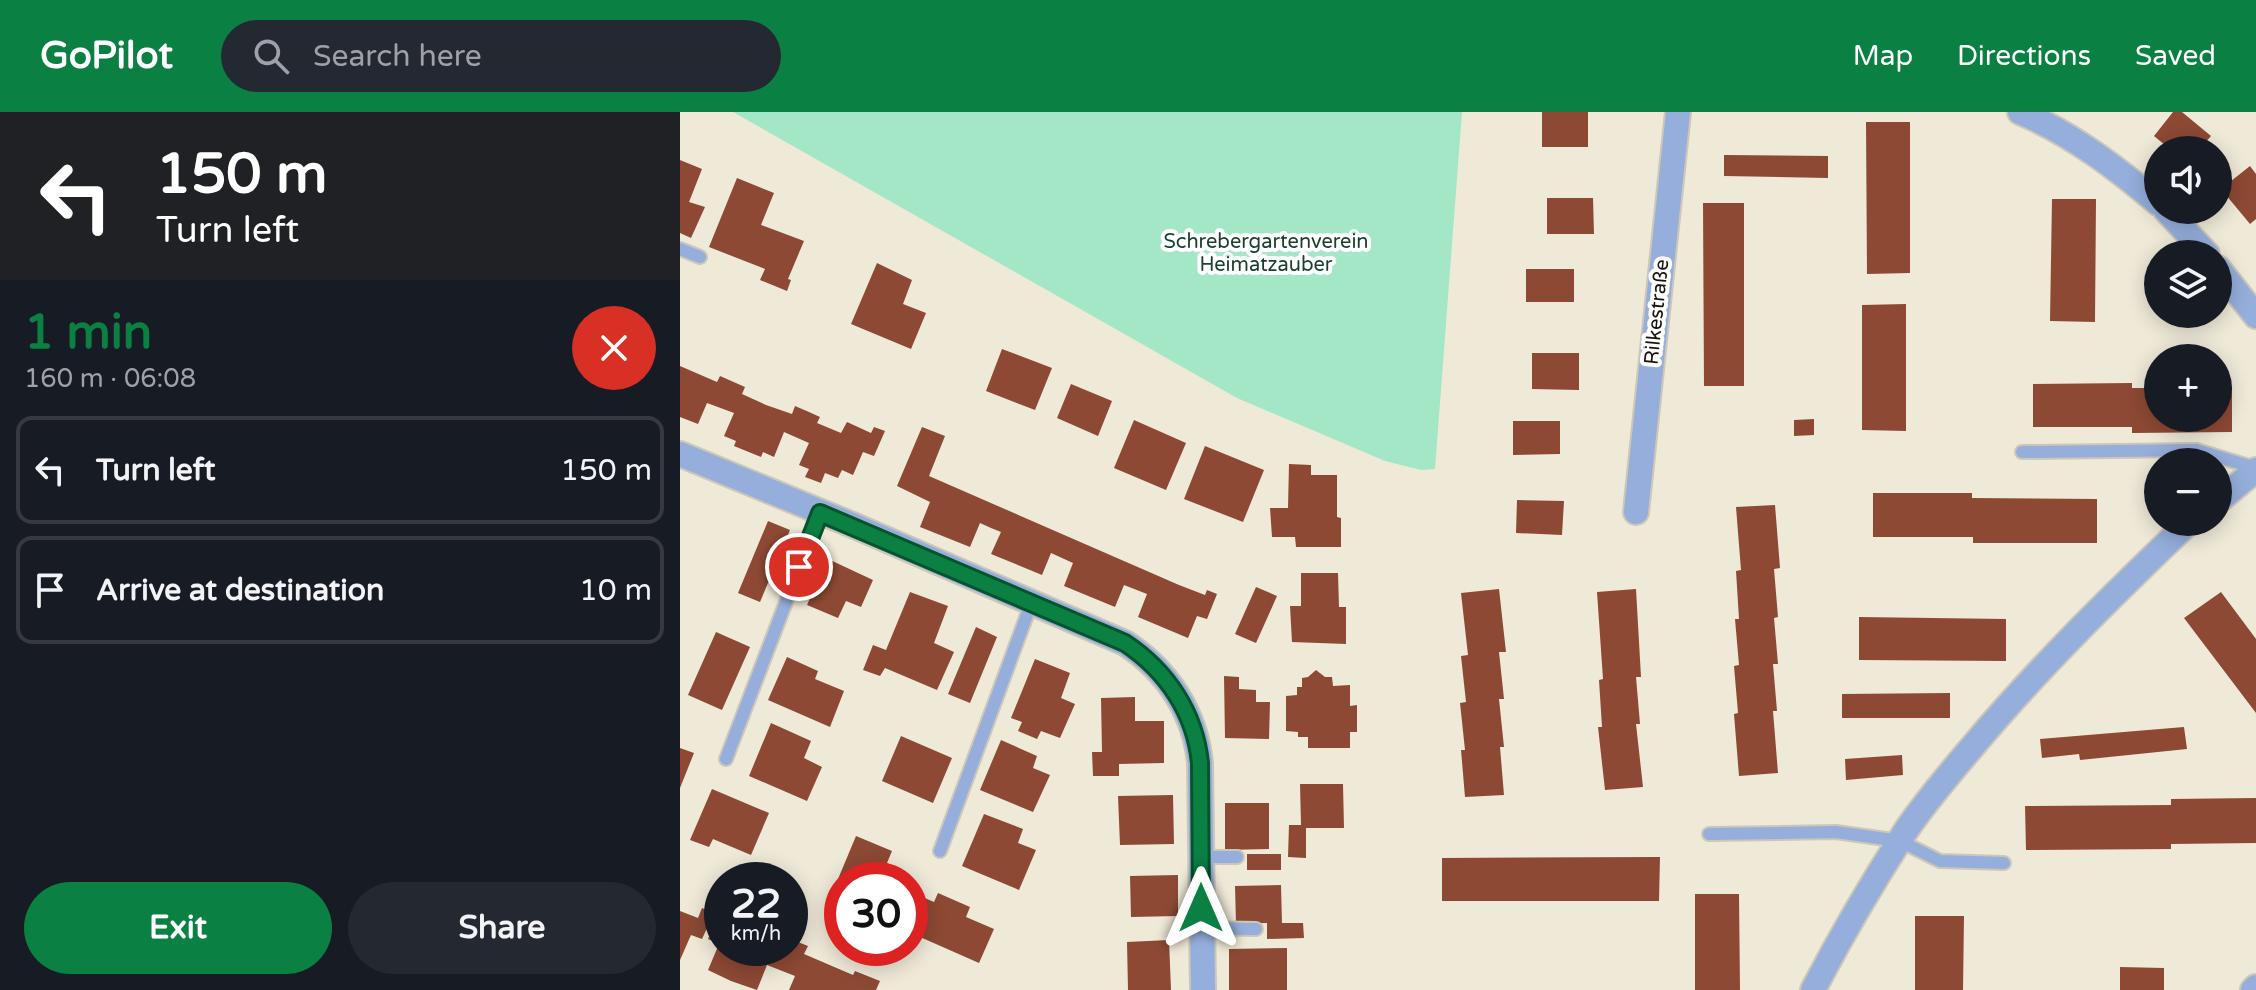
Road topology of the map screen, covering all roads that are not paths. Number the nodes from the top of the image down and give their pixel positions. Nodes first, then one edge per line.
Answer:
1 (1678, 112) edge
2 (2020, 112) edge
3 (2144, 191) edge
4 (2179, 224) edge
5 (2194, 240) edge
6 (680, 249) edge
7 (700, 257) dead end
8 (2232, 286) edge
9 (2256, 316) edge
10 (2022, 452) dead end
11 (680, 454) edge
12 (2256, 469) edge
13 (2232, 489) edge
14 (1636, 512) dead end
15 (820, 513) junction
16 (2174, 536) edge
17 (1031, 604) junction
18 (726, 759) dead end
19 (1709, 834) dead end
20 (1900, 841) junction
21 (940, 851) dead end
22 (1201, 857) junction
23 (1237, 857) dead end
24 (2004, 863) dead end
25 (1202, 928) junction
26 (1256, 929) dead end
27 (1203, 990) edge
28 (1813, 990) edge

1 - 14 street, Rilkestraße
2 - 3 street
4 - 5 street
6 - 7 lane
8 - 9 street
10 - 12 lane
11 - 15 street
12 - 13 street
15 - 17 street
15 - 18 lane
16 - 20 street
17 - 21 lane
17 - 22 street
19 - 20 lane
20 - 24 lane
20 - 28 street
22 - 23 lane
22 - 25 street
25 - 26 lane
25 - 27 street

